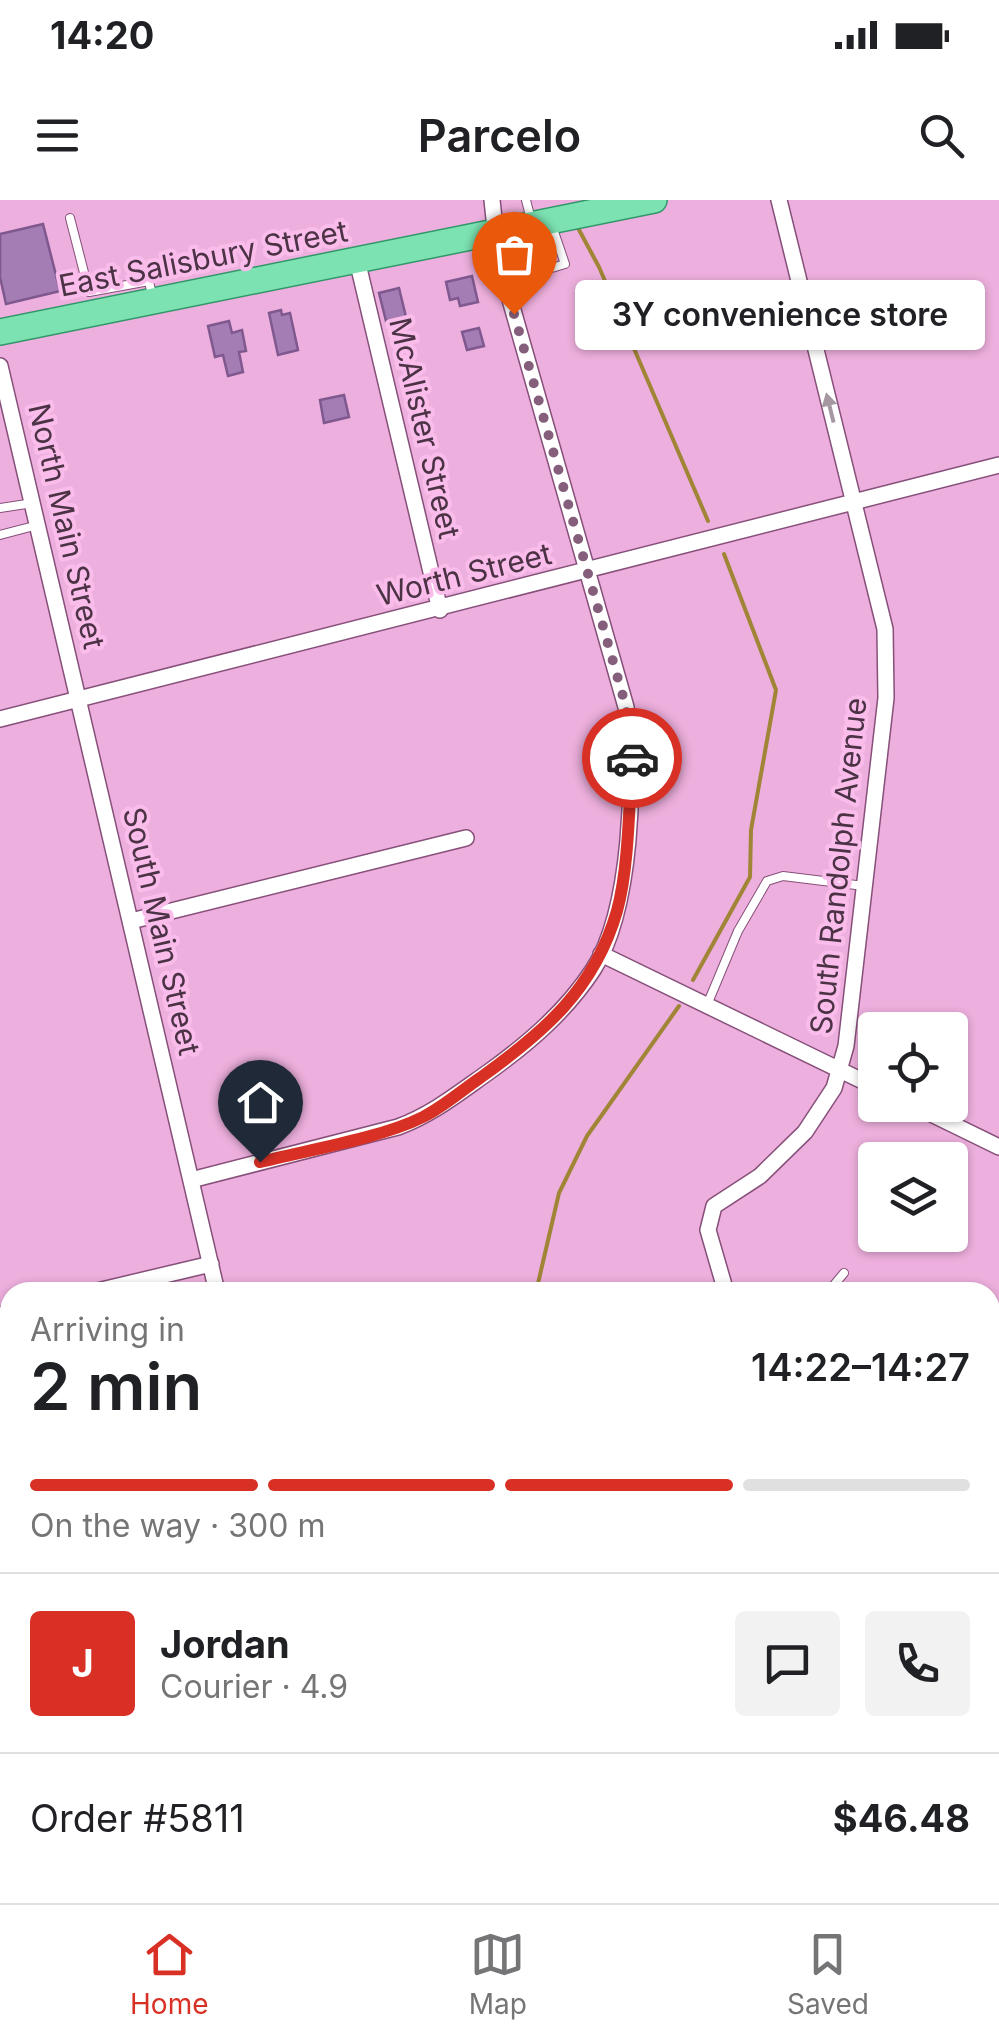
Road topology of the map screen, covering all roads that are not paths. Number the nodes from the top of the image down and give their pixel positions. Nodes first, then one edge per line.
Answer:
1 (492, 200) edge
2 (654, 200) edge
3 (779, 200) edge
4 (602, 205) edge
5 (537, 215) edge
6 (70, 218) dead end
7 (496, 232) junction
8 (357, 260) junction
9 (505, 282) junction
10 (92, 302) junction
11 (0, 332) edge
12 (0, 366) edge
13 (999, 465) edge
14 (853, 503) junction
15 (33, 504) junction
16 (0, 508) edge
17 (38, 525) junction
18 (0, 535) edge
19 (587, 572) junction
20 (440, 610) junction
21 (80, 699) junction
22 (0, 719) edge
23 (466, 838) dead end
24 (864, 886) junction
25 (132, 921) junction
26 (600, 954) junction
27 (707, 1006) junction
28 (839, 1069) junction
29 (858, 1078) edge
30 (948, 1122) edge
31 (999, 1147) edge
32 (192, 1180) junction
33 (211, 1264) junction
34 (844, 1273) dead end
35 (135, 1282) edge
36 (216, 1282) edge
37 (723, 1282) edge
38 (836, 1282) edge

1 - 7 street
2 - 4 main road, East Salisbury Street
14 -> 3 street, South Randolph Avenue
4 - 5 main road, East Salisbury Street
5 - 7 main road, East Salisbury Street
5 - 9 lane
6 - 10 lane
7 - 8 main road, East Salisbury Street
7 - 9 street
8 - 10 main road, East Salisbury Street
8 - 20 street, McAlister Street
9 - 19 street
10 - 11 main road, East Salisbury Street
12 - 15 street, North Main Street
13 - 14 street, Worth Street
14 - 19 street, Worth Street
14 - 24 street, South Randolph Avenue
15 - 16 lane
15 - 17 street, North Main Street
17 - 18 lane
17 - 21 street, North Main Street
19 - 20 street, Worth Street
19 - 26 street
20 - 21 street, Worth Street
21 - 22 street, Worth Street
21 - 25 street, South Main Street
23 - 25 street
24 - 27 lane
24 - 28 street, South Randolph Avenue
25 - 32 street, South Main Street
26 - 27 street
26 - 32 street
27 - 28 street
28 - 29 street
28 - 37 street, South Randolph Avenue
30 - 31 street
32 - 33 street, South Main Street
33 - 35 street
33 - 36 street, South Main Street
34 - 38 lane

